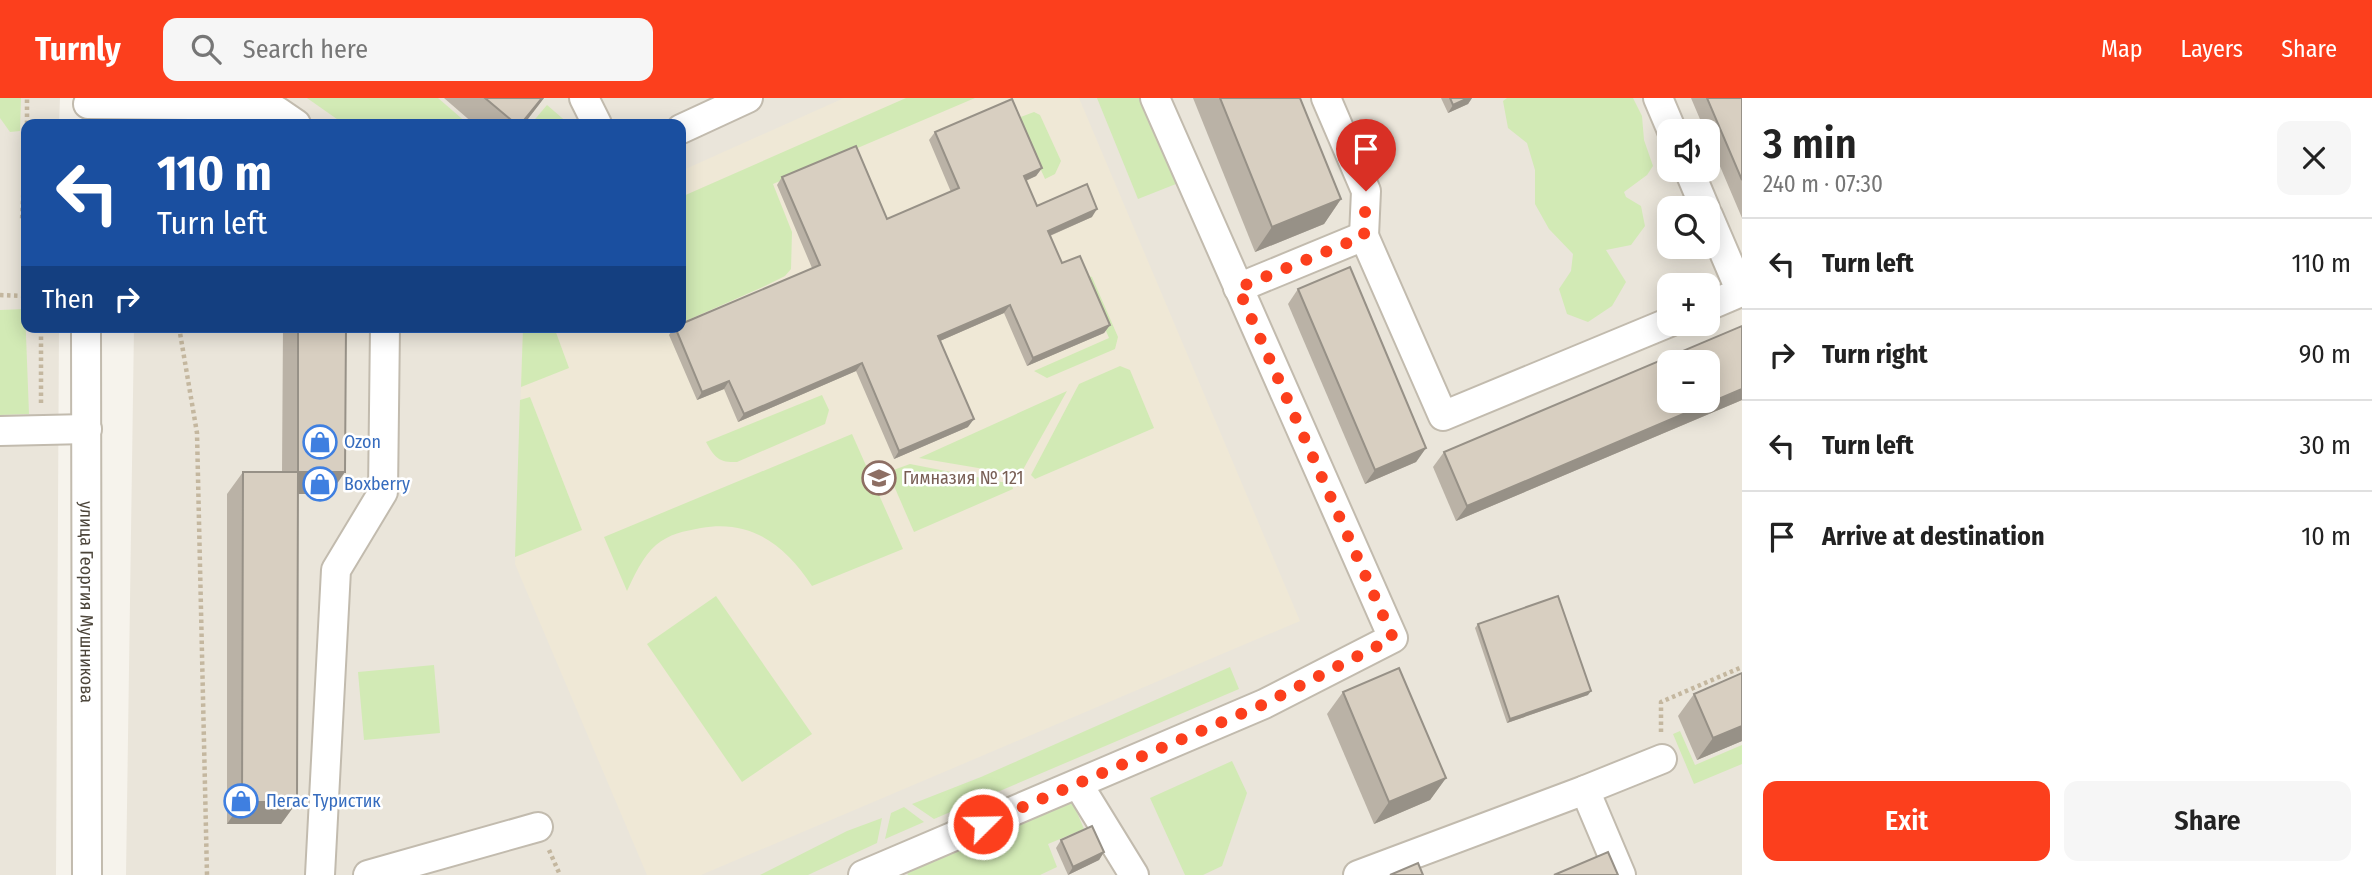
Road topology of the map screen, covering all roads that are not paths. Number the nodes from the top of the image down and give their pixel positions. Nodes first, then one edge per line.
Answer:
1 (584, 98) edge
2 (748, 98) edge
3 (1155, 98) edge
4 (1326, 98) edge
5 (1658, 98) edge
6 (88, 109) edge
7 (289, 119) edge
8 (594, 119) edge
9 (1667, 119) edge
10 (686, 127) edge
11 (1364, 236) junction
12 (1720, 243) edge
13 (1238, 288) junction
14 (1720, 301) edge
15 (1657, 327) edge
16 (86, 333) edge
17 (385, 333) edge
18 (87, 429) junction
19 (0, 431) edge
20 (1662, 759) road end
21 (1078, 784) junction
22 (1585, 790) junction
23 (538, 827) dead end
24 (87, 875) edge
25 (320, 875) edge
26 (368, 875) edge
27 (863, 875) edge
28 (1134, 875) edge
29 (1358, 875) edge
30 (1621, 875) edge

1 - 8 street
2 - 10 street
3 - 13 street
4 - 11 street
5 - 9 street
6 - 7 street
11 - 13 street
11 - 15 street
12 - 14 street
13 - 21 street
16 - 18 street, улица Георгия Мушникова
17 - 25 street
18 - 19 street
18 - 24 street, улица Георгия Мушникова
20 - 22 street
21 - 27 street
21 - 28 street
22 - 29 street
22 - 30 street
23 - 26 street

